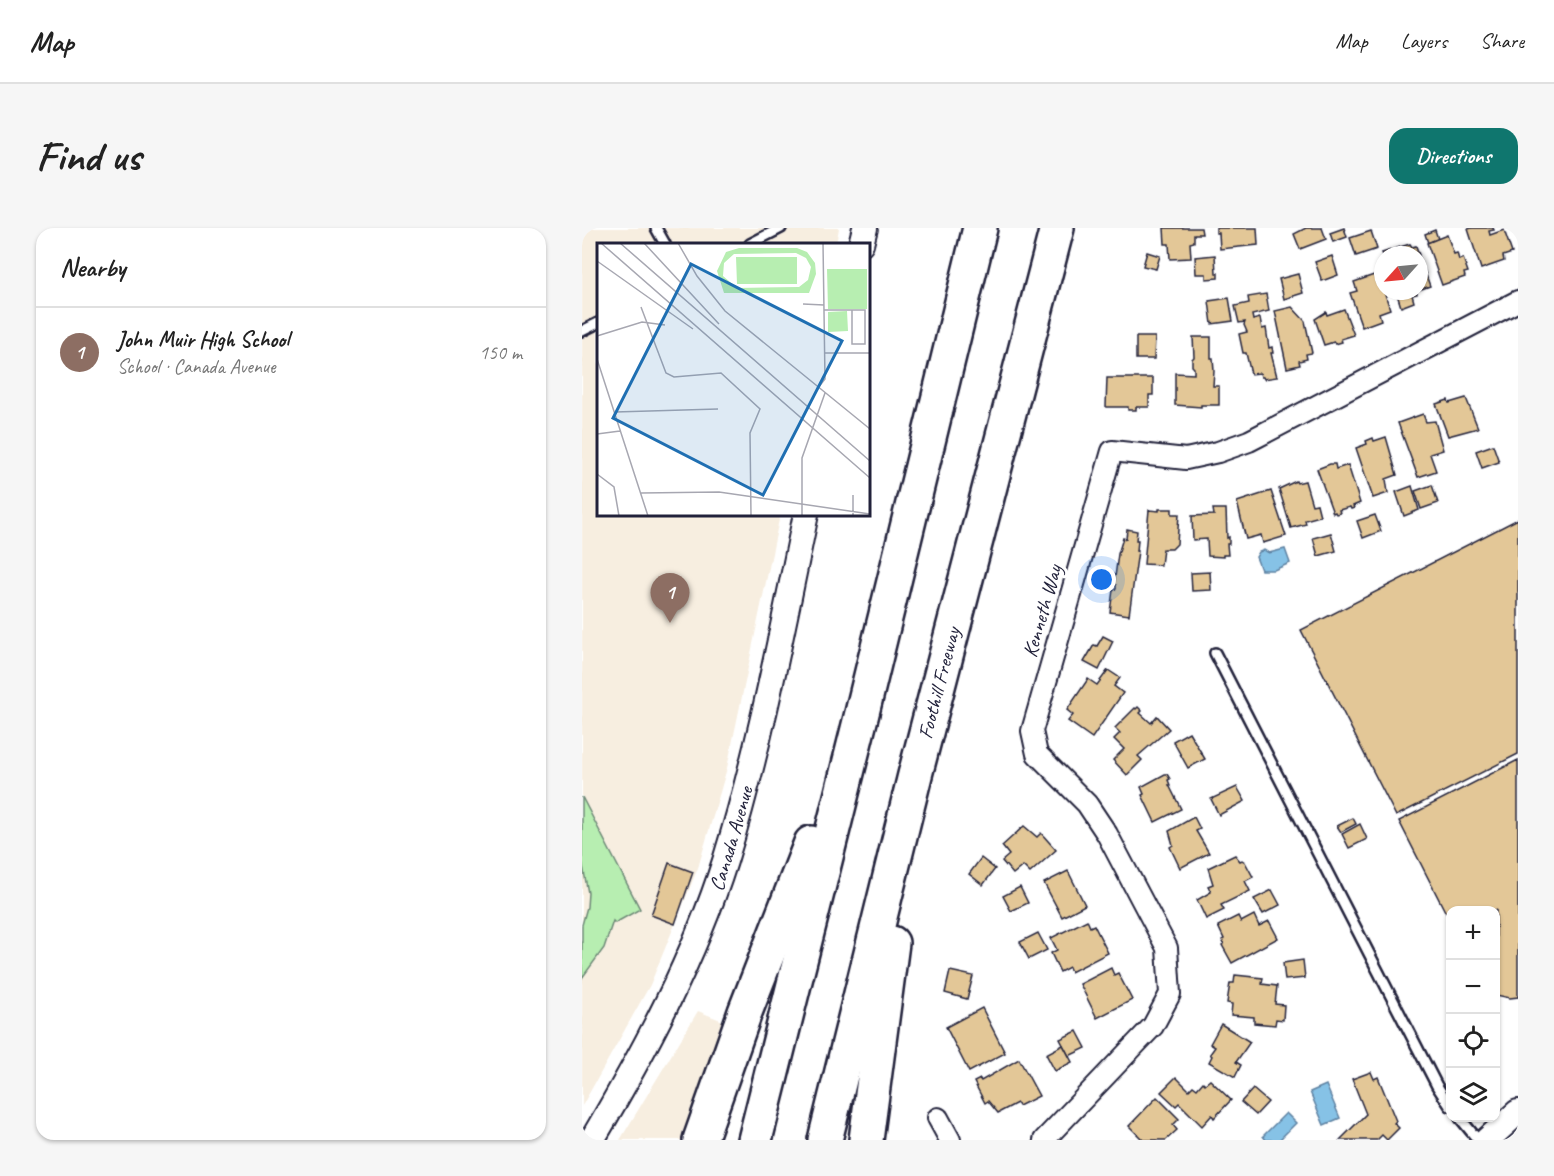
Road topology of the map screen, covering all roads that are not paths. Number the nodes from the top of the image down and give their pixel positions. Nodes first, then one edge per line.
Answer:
1 (657, 228) edge
2 (782, 228) edge
3 (865, 228) edge
4 (1056, 231) edge
5 (978, 236) edge
6 (664, 243) edge
7 (752, 243) edge
8 (861, 243) edge
9 (1518, 301) edge
10 (597, 324) edge
11 (582, 332) edge
12 (806, 516) edge
13 (1215, 653) dead end
14 (862, 713) junction
15 (915, 776) junction
16 (1446, 1100) edge
17 (1518, 1112) edge
18 (938, 1118) dead end
19 (1463, 1122) edge
20 (592, 1140) edge
21 (700, 1140) edge
22 (754, 1140) edge
23 (825, 1140) edge
24 (866, 1140) edge
25 (950, 1140) edge
26 (1044, 1140) edge
27 (1478, 1140) edge
28 (1486, 1140) edge

1 - 6 lane
2 - 7 lane
3 - 8 street
4 - 15 highway, Foothill Freeway
5 - 14 highway
9 - 26 street, Kenneth Way
10 - 11 lane
12 - 20 street, Canada Avenue
13 - 16 lane
14 - 21 highway
14 - 22 highway
15 - 23 highway, Foothill Freeway
15 - 24 highway
17 - 28 street
18 - 25 street
19 - 27 lane

